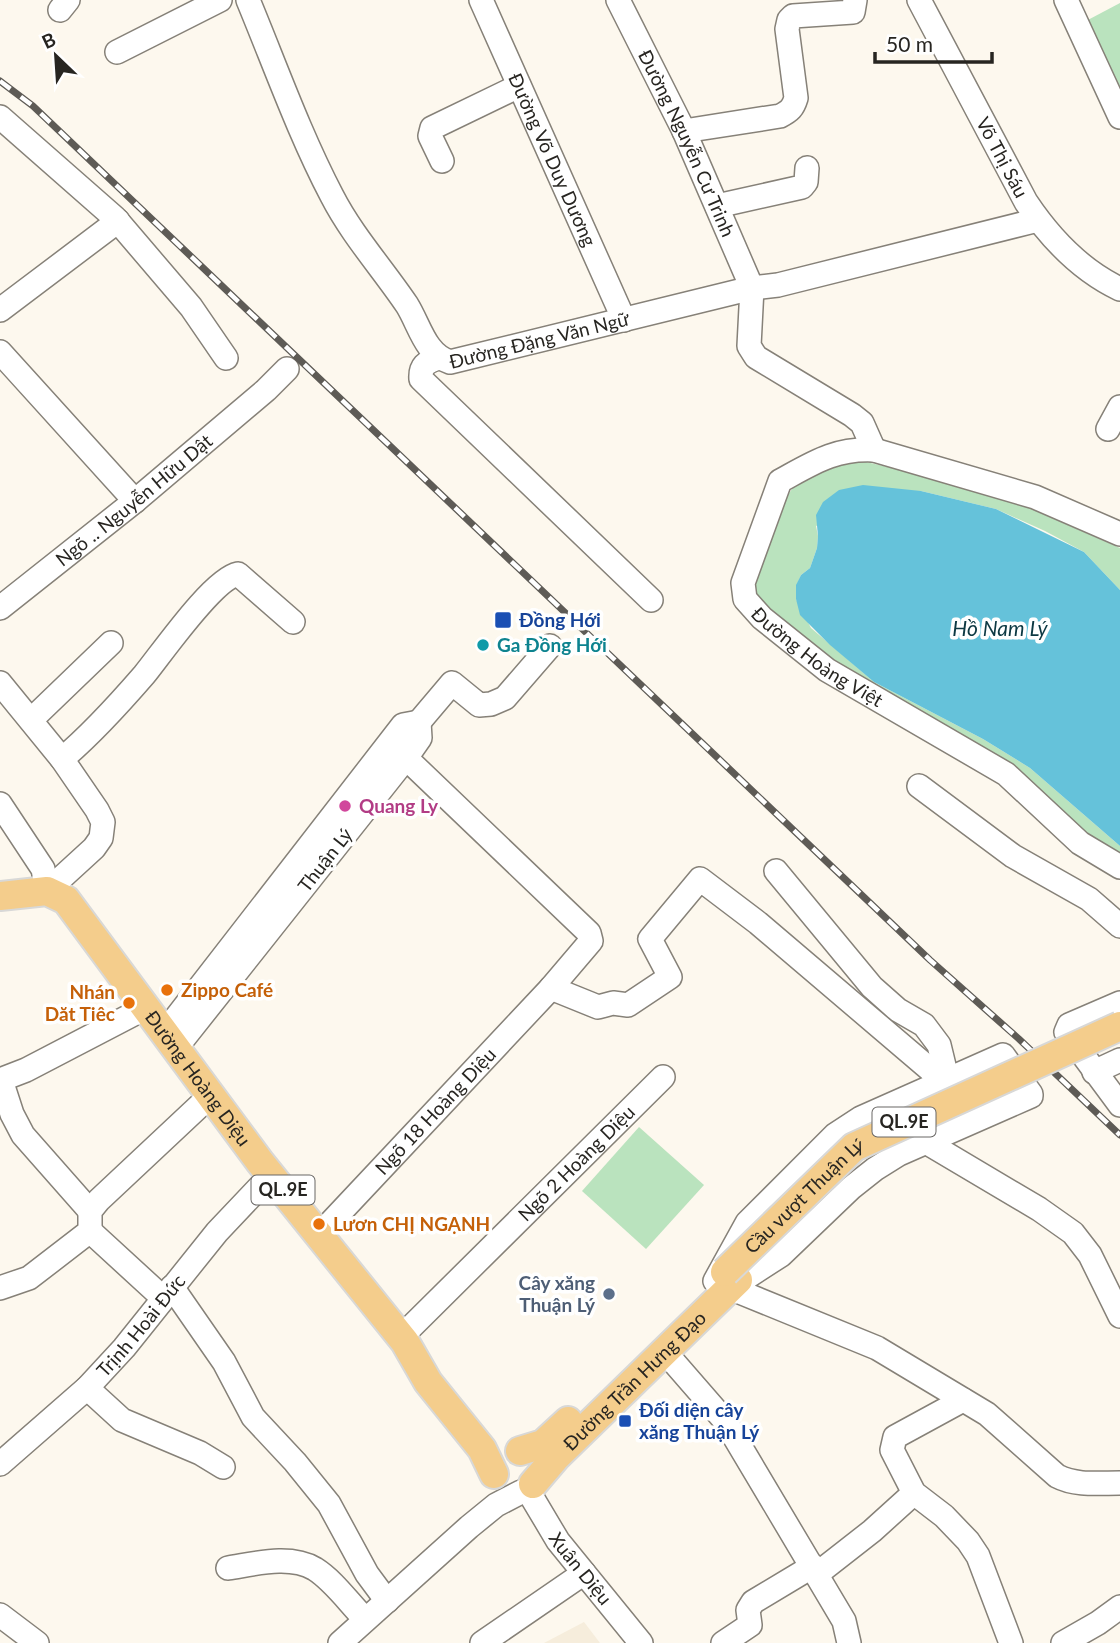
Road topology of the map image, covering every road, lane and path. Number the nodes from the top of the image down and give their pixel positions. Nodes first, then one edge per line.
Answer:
1 (220, 0) edge
2 (248, 0) edge
3 (481, 0) edge
4 (618, 0) edge
5 (855, 0) edge
6 (919, 0) edge
7 (1066, 0) edge
8 (117, 52) dead end
9 (519, 86) junction
10 (0, 117) edge
11 (1120, 117) edge
12 (684, 131) junction
13 (442, 161) dead end
14 (807, 168) dead end
15 (717, 206) junction
16 (1038, 220) junction
17 (118, 222) junction
18 (752, 288) junction
19 (1120, 289) edge
20 (0, 310) edge
21 (624, 320) junction
22 (0, 352) edge
23 (226, 358) dead end
24 (438, 358) junction
25 (287, 369) dead end
26 (1120, 407) edge
27 (1108, 429) dead end
28 (874, 450) junction
29 (135, 501) junction
30 (1120, 534) edge
31 (651, 600) dead end
32 (0, 608) edge
33 (293, 622) dead end
34 (111, 643) dead end
35 (550, 646) dead end
36 (0, 683) edge
37 (30, 720) junction
38 (419, 722) junction
39 (405, 758) junction
40 (62, 759) junction
41 (919, 786) dead end
42 (0, 804) edge
43 (1120, 867) edge
44 (776, 871) dead end
45 (47, 891) junction
46 (0, 896) edge
47 (1120, 926) edge
48 (551, 988) junction
49 (1120, 1003) edge
50 (147, 1007) junction
51 (1120, 1026) edge
52 (170, 1040) junction
53 (1120, 1041) edge
54 (1120, 1060) edge
55 (1094, 1072) junction
56 (663, 1077) dead end
57 (0, 1080) edge
58 (942, 1080) junction
59 (211, 1095) junction
60 (1120, 1105) edge
61 (926, 1142) junction
62 (271, 1175) junction
63 (90, 1221) junction
64 (319, 1235) junction
65 (727, 1280) junction
66 (0, 1289) edge
67 (167, 1293) junction
68 (1120, 1316) edge
69 (403, 1339) junction
70 (665, 1352) junction
71 (87, 1388) junction
72 (963, 1400) junction
73 (517, 1451) junction
74 (0, 1464) edge
75 (223, 1467) dead end
76 (1120, 1483) edge
77 (514, 1484) junction
78 (914, 1493) junction
79 (228, 1569) dead end
80 (815, 1570) junction
81 (584, 1573) junction
82 (387, 1601) junction
83 (1120, 1607) edge
84 (0, 1615) edge
85 (365, 1619) junction
86 (37, 1643) edge
87 (340, 1643) edge
88 (482, 1643) edge
89 (641, 1643) edge
90 (723, 1643) edge
91 (849, 1643) edge
92 (1011, 1643) edge
93 (1063, 1643) edge

1 - 8 street
2 - 24 street, Đường Đặng Văn Ngữ
3 - 9 street, Đường Võ Duy Dương
4 - 12 street, Đường Nguyễn Cư Trinh
5 - 12 street
6 - 16 street, Võ Thị Sáu
7 - 11 street
9 - 13 street
9 - 21 street, Đường Võ Duy Dương
10 - 17 street
12 - 15 street, Đường Nguyễn Cư Trinh
14 - 15 street
15 - 18 street, Đường Nguyễn Cư Trinh
16 - 18 street, Đường Đặng Văn Ngữ
16 - 19 street, Võ Thị Sáu
17 - 20 street
17 - 23 street
18 - 21 street, Đường Đặng Văn Ngữ
18 - 28 street
21 - 24 street, Đường Đặng Văn Ngữ
22 - 29 street
24 - 31 street
25 - 29 street, Ngõ .. Nguyễn Hữu Dật
26 - 27 street
28 - 30 street, Đường Hoàng Việt
28 - 43 street, Đường Hoàng Việt
29 - 32 street, Ngõ .. Nguyễn Hữu Dật
33 - 40 street
34 - 37 street
35 - 38 street
36 - 37 street
37 - 40 street
38 - 39 street, Thuận Lý
38 - 52 street, Thuận Lý
39 - 48 street, Ngõ 18 Hoàng Diệu
39 - 52 street, Thuận Lý
40 - 45 street
41 - 47 street
42 - 45 street
44 - 58 street
45 - 46 main road
45 - 50 main road, Đường Hoàng Diệu / QL.9E
48 - 58 street
48 - 64 street, Ngõ 18 Hoàng Diệu
49 - 55 street
50 - 52 main road, Đường Hoàng Diệu / QL.9E
50 - 57 street
51 - 65 main road, Cầu vượt Thuận Lý / QL.9E, bridge
52 - 59 main road, Đường Hoàng Diệu / QL.9E
53 - 65 main road, QL.9E
54 - 55 street
55 - 60 street
56 - 69 street, Ngõ 2 Hoàng Diệu
57 - 63 street
58 - 61 street
58 - 65 street
59 - 62 main road, Đường Hoàng Diệu / QL.9E
59 - 63 street
61 - 65 street
61 - 68 street
62 - 64 main road, Đường Hoàng Diệu / QL.9E
62 - 67 street, Trịnh Hoài Đức
63 - 66 street
63 - 67 street
64 - 69 main road, Đường Hoàng Diệu / QL.9E
65 - 70 main road, Đường Trần Hưng Đạo / QL.9E
65 - 72 street
65 - 73 main road, QL.9E
67 - 71 street, Trịnh Hoài Đức
67 - 82 street
69 - 73 main road, Đường Hoàng Diệu / QL.9E
69 - 77 main road, Đường Hoàng Diệu / QL.9E
70 - 77 main road, Đường Trần Hưng Đạo / QL.9E
70 - 80 street
71 - 74 street, Trịnh Hoài Đức
71 - 75 street
72 - 76 street
72 - 78 street
73 - 77 main road
73 - 77 main road
77 - 81 street, Xuân Diệu
77 - 82 street
78 - 80 street
78 - 92 street
79 - 85 street
80 - 90 street
80 - 91 street
81 - 88 street
81 - 89 street, Xuân Diệu
82 - 85 street
83 - 93 street
84 - 86 street
85 - 87 street

